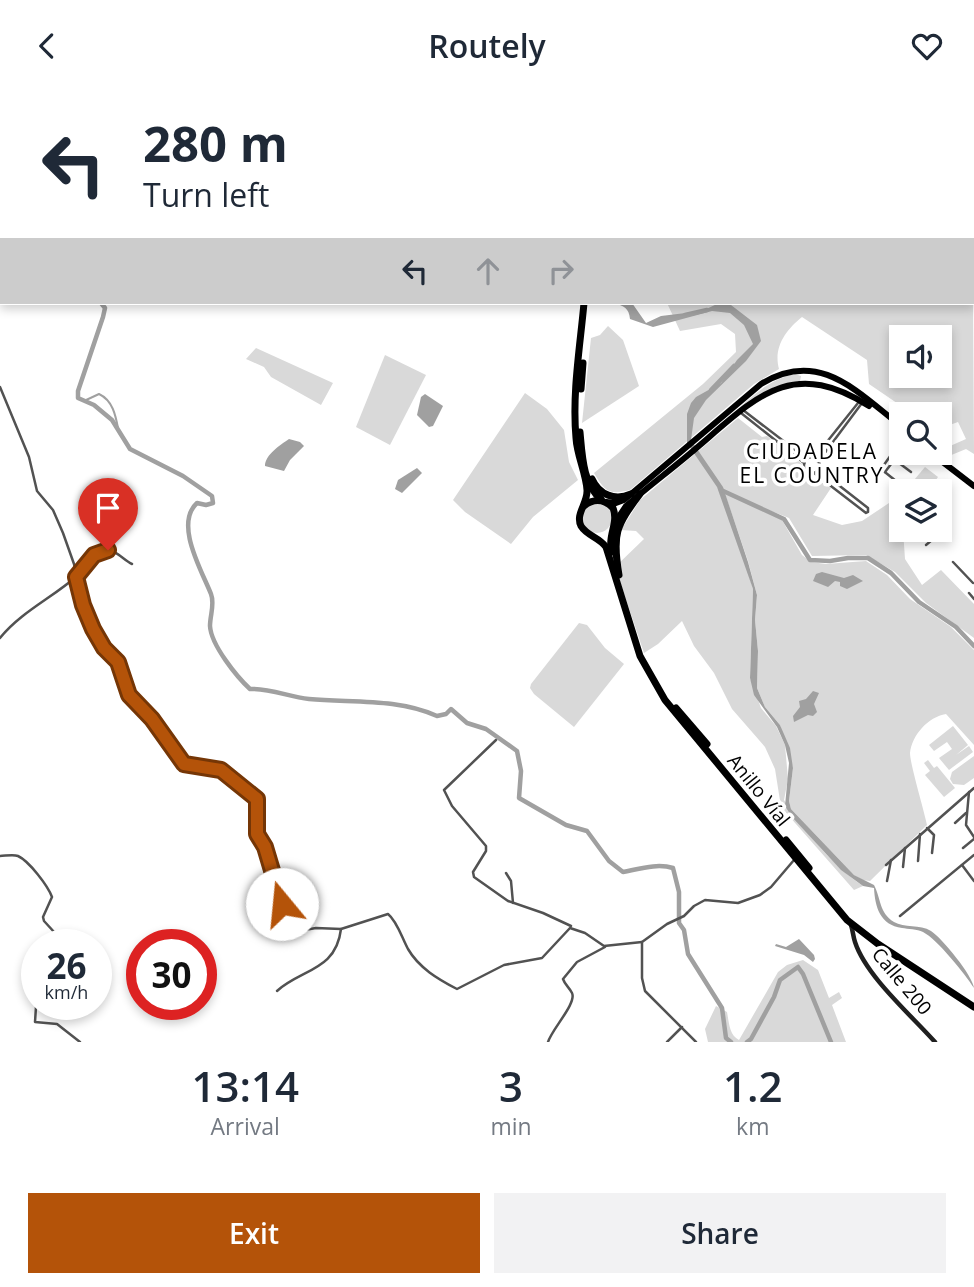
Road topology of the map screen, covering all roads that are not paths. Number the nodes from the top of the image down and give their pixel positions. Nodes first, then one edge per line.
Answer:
1 (586, 305) edge
2 (586, 305) edge
3 (796, 371) junction
4 (813, 371) junction
5 (798, 384) junction
6 (815, 384) junction
7 (0, 387) edge
8 (862, 401) junction
9 (740, 410) junction
10 (889, 418) edge
11 (889, 420) edge
12 (698, 443) junction
13 (814, 458) junction
14 (889, 458) edge
15 (584, 459) junction
16 (807, 459) junction
17 (818, 462) junction
18 (804, 463) junction
19 (891, 465) edge
20 (902, 465) edge
21 (948, 465) edge
22 (951, 465) edge
23 (818, 469) junction
24 (885, 472) junction
25 (911, 472) dead end
26 (814, 473) junction
27 (894, 479) edge
28 (974, 484) edge
29 (635, 494) junction
30 (604, 501) junction
31 (583, 507) junction
32 (614, 525) junction
33 (594, 536) junction
34 (930, 542) edge
35 (926, 545) dead end
36 (953, 562) dead end
37 (132, 564) dead end
38 (619, 575) junction
39 (76, 577) junction
40 (973, 583) edge
41 (969, 593) dead end
42 (974, 599) edge
43 (0, 638) edge
44 (496, 740) dead end
45 (974, 788) edge
46 (969, 792) junction
47 (966, 813) junction
48 (955, 823) dead end
49 (928, 826) junction
50 (920, 834) junction
51 (974, 838) edge
52 (905, 848) junction
53 (962, 848) dead end
54 (932, 853) dead end
55 (974, 855) edge
56 (0, 856) edge
57 (795, 859) junction
58 (891, 860) junction
59 (918, 861) dead end
60 (886, 865) dead end
61 (962, 865) junction
62 (801, 866) junction
63 (903, 867) dead end
64 (788, 869) junction
65 (506, 873) dead end
66 (887, 881) dead end
67 (974, 881) edge
68 (513, 903) junction
69 (900, 916) dead end
70 (572, 927) junction
71 (51, 929) edge
72 (341, 929) junction
73 (857, 933) junction
74 (642, 942) junction
75 (608, 946) junction
76 (276, 991) dead end
77 (974, 1005) edge
78 (35, 1020) edge
79 (682, 1027) junction
80 (80, 1042) edge
81 (548, 1042) edge
82 (667, 1042) edge
83 (696, 1042) edge
84 (935, 1042) edge

1 - 15 highway
2 - 31 highway
3 - 4 main road
3 - 5 main road
3 - 12 main road
4 - 6 main road
4 - 10 main road
5 - 6 main road
5 - 9 main road
6 - 8 main road
7 - 39 street
8 - 11 main road
8 - 13 street
8 - 17 street
9 - 12 main road
9 - 16 street
9 - 18 street
12 - 29 main road
13 - 16 street
13 - 17 street
14 - 24 street
15 - 29 highway
15 - 30 highway
16 - 18 street
17 - 23 street
18 - 26 street
19 - 24 street
20 - 25 street
21 - 28 main road
22 - 28 main road
23 - 26 street
23 - 26 street
24 - 27 street
29 - 30 main road
29 - 32 main road
29 - 38 highway
30 - 31 highway
30 - 32 highway
31 - 33 highway
32 - 33 highway
32 - 38 highway, Anillo Víal
33 - 57 highway, Anillo Víal
34 - 35 street
36 - 40 street
37 - 39 street
38 - 77 highway, Anillo Víal
39 - 43 street
39 - 72 street
41 - 42 street
44 - 68 street
45 - 46 street
46 - 47 street
46 - 49 street
47 - 48 street
47 - 51 street
49 - 50 street
49 - 54 street
50 - 52 street
50 - 59 street
51 - 53 street
52 - 58 street
52 - 63 street
55 - 61 street
56 - 71 street
57 - 62 highway, Anillo Víal
57 - 64 street
58 - 60 street
58 - 66 street
61 - 67 street
61 - 69 street
62 - 64 street
62 - 73 highway, Anillo Víal
64 - 74 street
65 - 68 street
68 - 70 street
70 - 72 street
70 - 75 street
72 - 76 street
73 - 77 highway, Anillo Víal
73 - 84 main road, Calle 200
74 - 75 street
74 - 79 street
75 - 81 street
78 - 80 street
79 - 82 street
79 - 83 street

